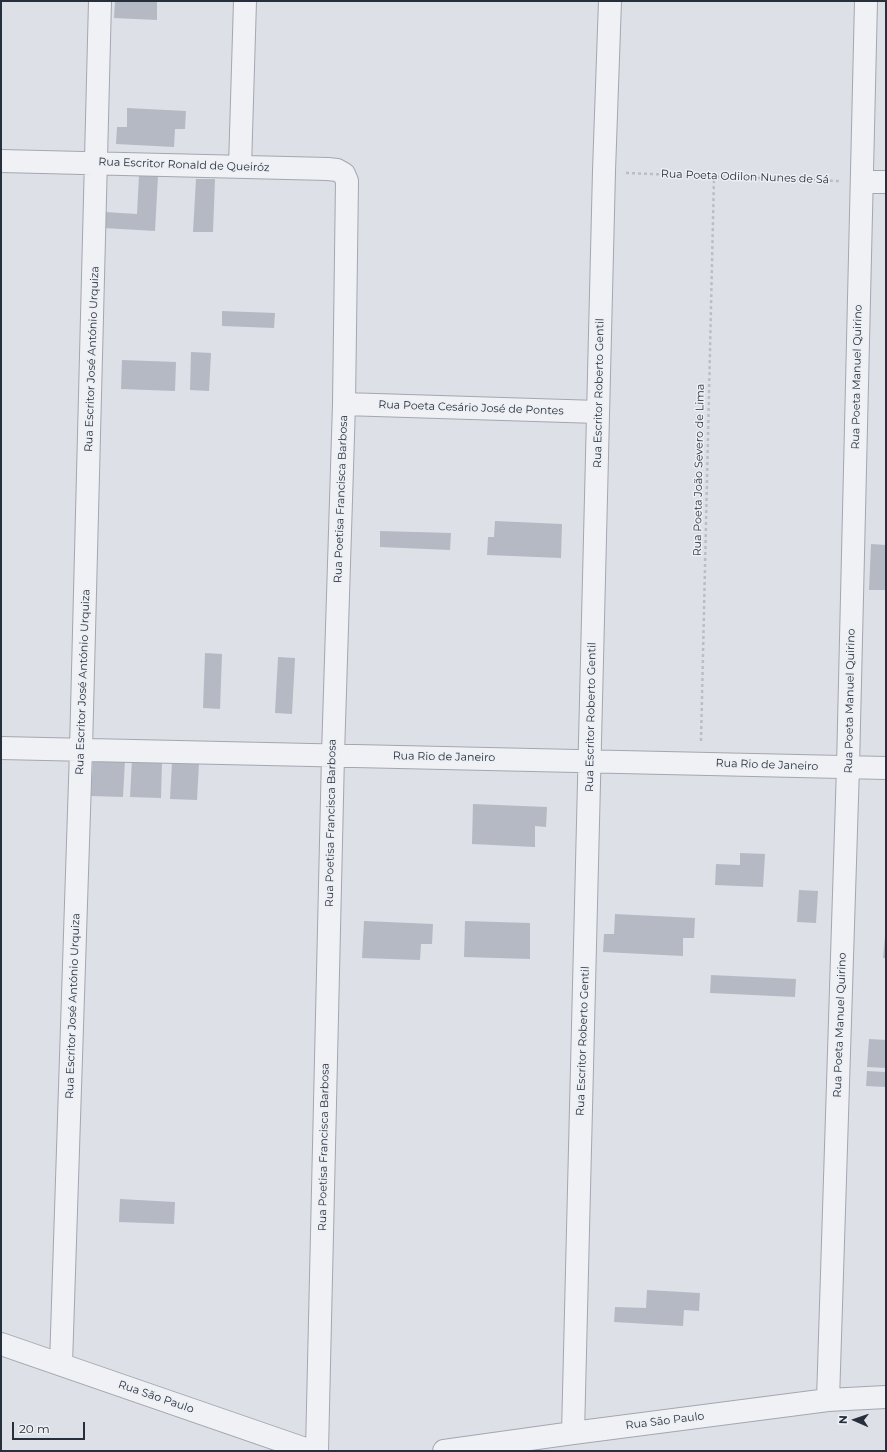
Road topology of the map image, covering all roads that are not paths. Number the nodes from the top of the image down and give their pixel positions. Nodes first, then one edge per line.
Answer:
1 (100, 1) edge
2 (245, 1) edge
3 (610, 1) edge
4 (866, 1) edge
5 (1, 161) edge
6 (97, 163) junction
7 (240, 167) junction
8 (862, 182) junction
9 (886, 182) edge
10 (347, 195) joint
11 (344, 404) junction
12 (598, 412) junction
13 (1, 748) edge
14 (81, 750) junction
15 (333, 755) junction
16 (590, 760) junction
17 (848, 767) junction
18 (886, 768) edge
19 (1, 1344) edge
20 (61, 1364) junction
21 (886, 1397) edge
22 (828, 1400) junction
23 (572, 1432) junction
24 (311, 1451) edge
25 (317, 1451) edge
26 (444, 1451) edge

1 - 6 street, Rua Escritor José António Urquiza
2 - 7 street
3 - 12 street, Rua Escritor Roberto Gentil
4 - 8 street, Rua Poeta Manuel Quirino
5 - 6 street, Rua Escritor Ronald de Queiróz
6 - 7 street, Rua Escritor Ronald de Queiróz
6 - 14 street, Rua Escritor José António Urquiza
7 - 10 street, Rua Escritor Ronald de Queiróz
8 - 9 street
8 - 17 street, Rua Poeta Manuel Quirino
10 - 11 street, Rua Poetisa Francisca Barbosa
11 - 12 street, Rua Poeta Cesário José de Pontes
11 - 15 street, Rua Poetisa Francisca Barbosa
12 - 16 street, Rua Escritor Roberto Gentil
13 - 14 street, Rua Rio de Janeiro
14 - 15 street, Rua Rio de Janeiro
14 - 20 street, Rua Escritor José António Urquiza
15 - 16 street, Rua Rio de Janeiro
15 - 25 street, Rua Poetisa Francisca Barbosa
16 - 17 street, Rua Rio de Janeiro
16 - 23 street, Rua Escritor Roberto Gentil
17 - 18 street, Rua Rio de Janeiro
17 - 22 street, Rua Poeta Manuel Quirino
19 - 20 street, Rua São Paulo
20 - 24 street, Rua São Paulo
21 - 22 street, Rua São Paulo
22 - 23 street, Rua São Paulo
23 - 26 street, Rua São Paulo

